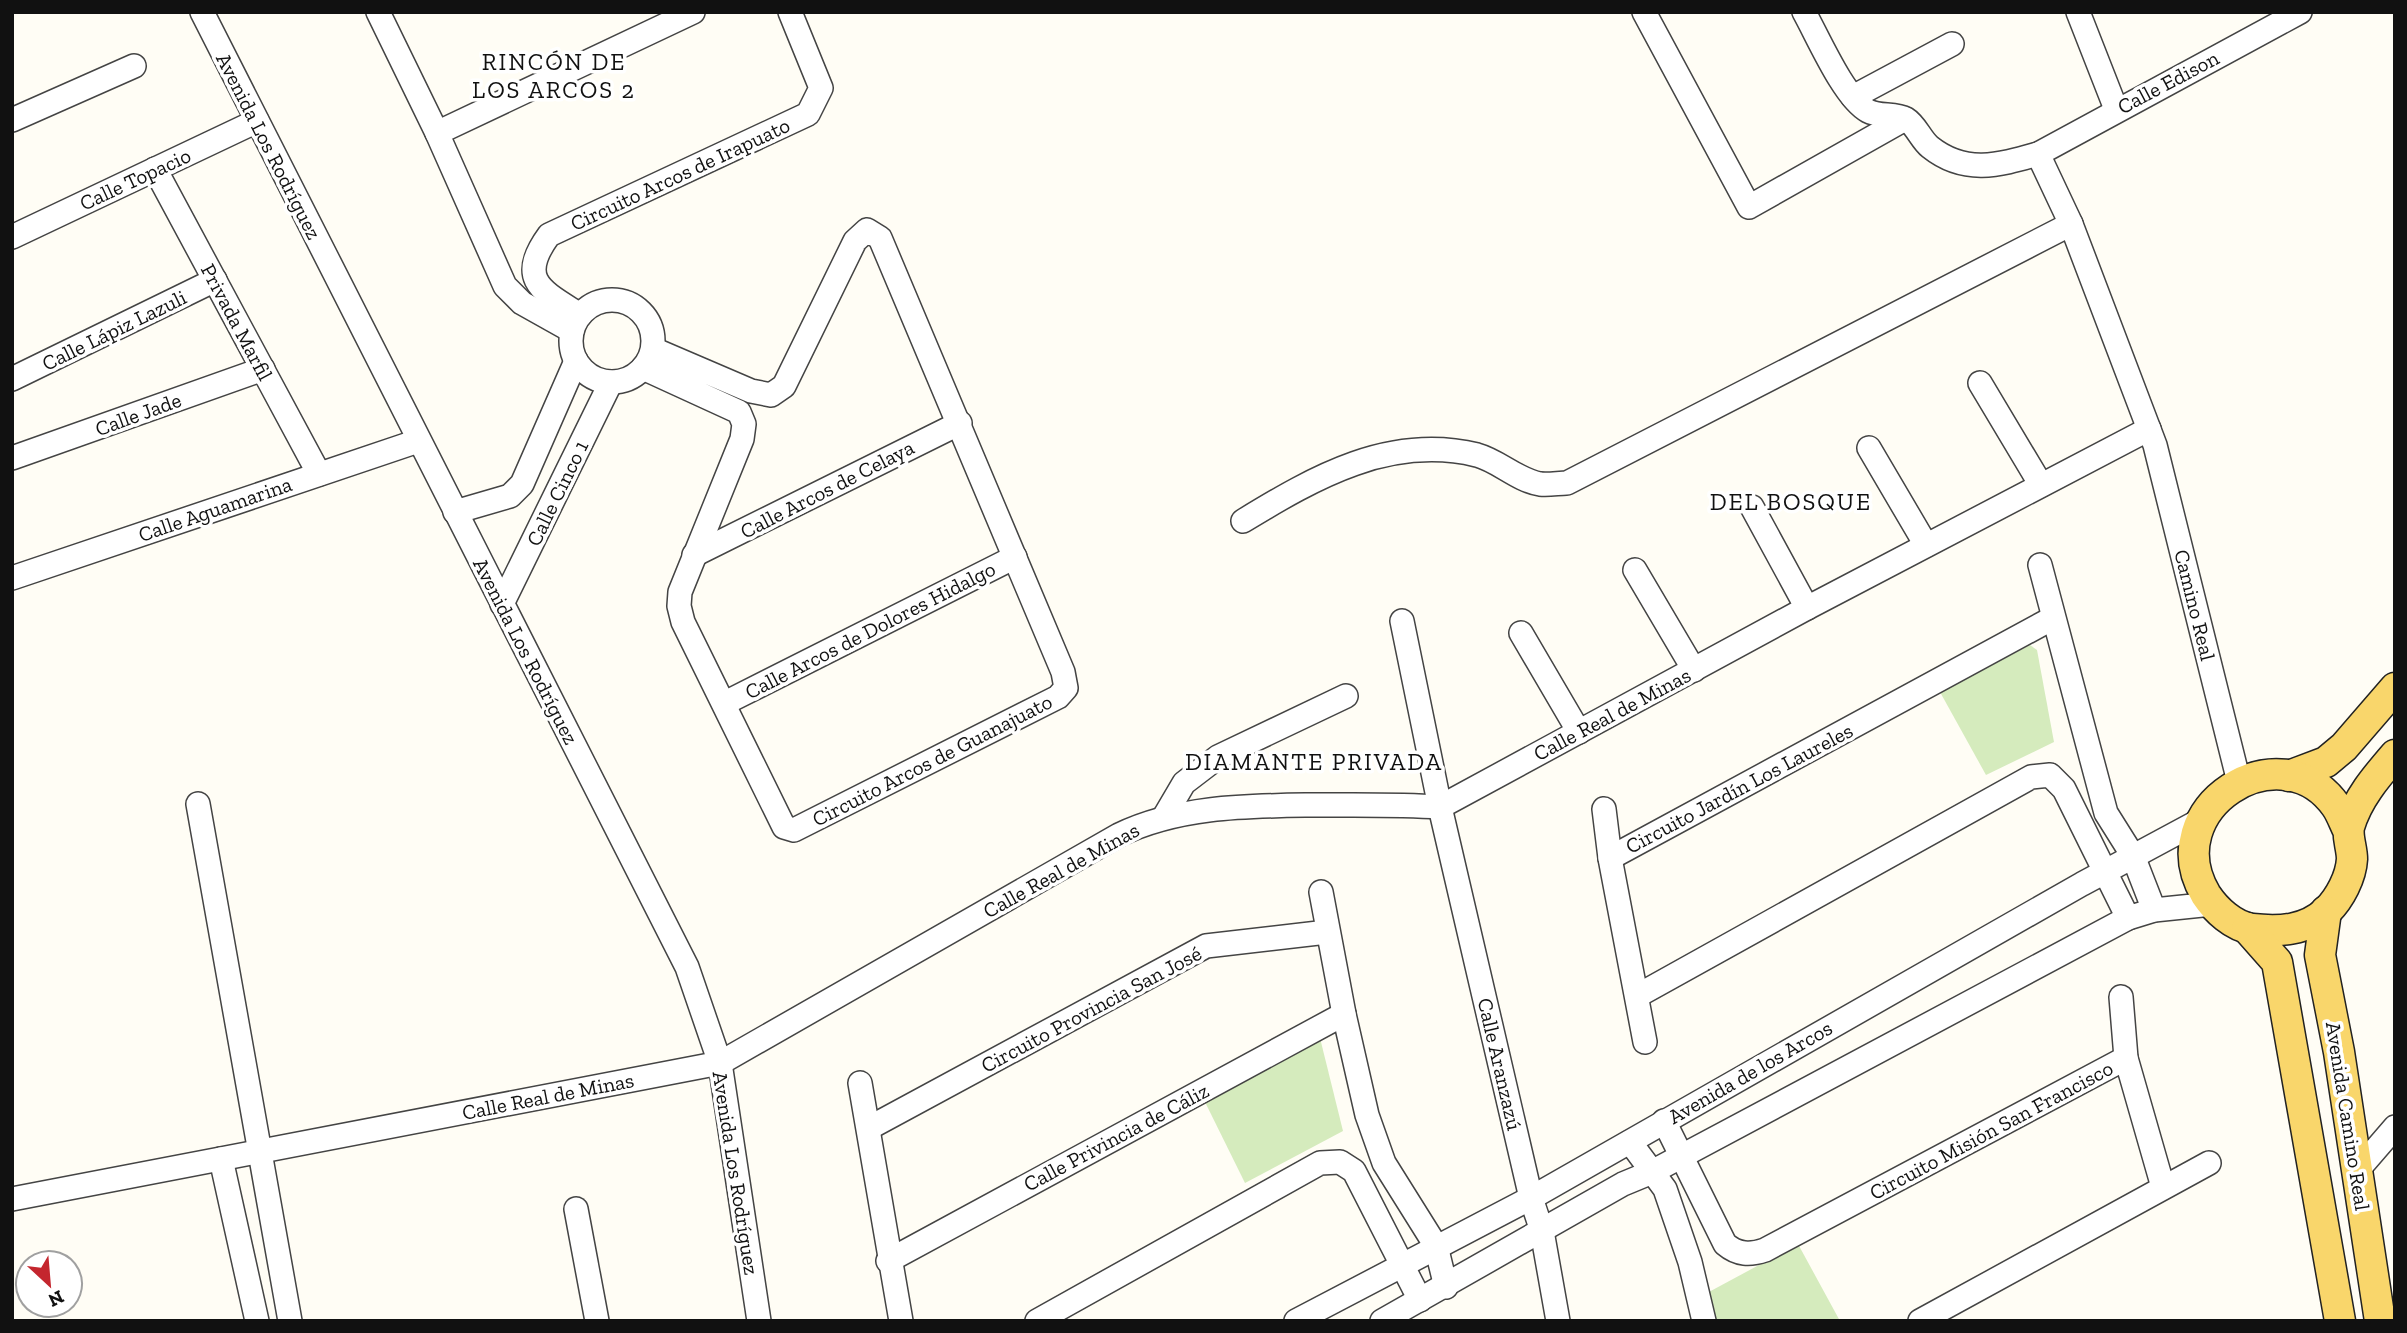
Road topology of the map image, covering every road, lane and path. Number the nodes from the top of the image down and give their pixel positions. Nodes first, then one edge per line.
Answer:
1 (202, 12) edge
2 (378, 12) edge
3 (693, 12) edge
4 (790, 12) edge
5 (1644, 12) edge
6 (1804, 12) edge
7 (2078, 12) edge
8 (2300, 12) edge
9 (1952, 44) dead end
10 (134, 66) dead end
11 (1853, 97) junction
12 (2116, 109) junction
13 (1905, 119) junction
14 (12, 120) edge
15 (257, 121) junction
16 (438, 133) junction
17 (2038, 154) junction
18 (155, 169) junction
19 (2071, 224) junction
20 (12, 237) edge
21 (215, 281) junction
22 (576, 323) junction
23 (648, 358) junction
24 (576, 361) junction
25 (263, 369) junction
26 (12, 379) edge
27 (611, 382) junction
28 (1980, 383) dead end
29 (960, 423) junction
30 (2149, 429) junction
31 (418, 441) junction
32 (1869, 448) dead end
33 (12, 458) edge
34 (319, 474) junction
35 (2041, 485) junction
36 (1752, 507) dead end
37 (455, 512) junction
38 (1243, 521) dead end
39 (1926, 545) junction
40 (694, 555) junction
41 (1016, 557) junction
42 (2040, 565) dead end
43 (1635, 570) dead end
44 (12, 578) edge
45 (502, 604) junction
46 (1807, 608) junction
47 (2053, 618) junction
48 (1402, 621) dead end
49 (1521, 633) dead end
50 (1693, 670) junction
51 (2395, 688) edge
52 (1346, 696) dead end
53 (725, 703) junction
54 (1579, 732) junction
55 (2395, 755) edge
56 (2289, 776) junction
57 (2239, 782) junction
58 (198, 804) dead end
59 (1440, 807) junction
60 (1604, 809) dead end
61 (1164, 817) junction
62 (2201, 820) junction
63 (2348, 830) junction
64 (2133, 856) junction
65 (1610, 858) junction
66 (2107, 870) junction
67 (1321, 892) dead end
68 (2212, 904) junction
69 (2154, 910) junction
70 (2326, 911) junction
71 (2128, 918) junction
72 (2247, 928) junction
73 (1328, 932) junction
74 (1637, 996) junction
75 (2121, 997) dead end
76 (1344, 1014) junction
77 (1645, 1042) dead end
78 (2126, 1059) junction
79 (720, 1063) junction
80 (860, 1083) dead end
81 (1664, 1121) junction
82 (2395, 1127) edge
83 (869, 1128) junction
84 (1630, 1142) junction
85 (260, 1152) junction
86 (1682, 1156) junction
87 (221, 1159) junction
88 (2209, 1163) dead end
89 (2357, 1171) junction
90 (1652, 1172) junction
91 (2163, 1187) junction
92 (1531, 1198) junction
93 (12, 1199) edge
94 (576, 1209) dead end
95 (1542, 1231) junction
96 (1436, 1246) junction
97 (888, 1261) junction
98 (1402, 1264) junction
99 (2384, 1284) edge
100 (1446, 1287) junction
101 (1420, 1300) junction
102 (257, 1321) edge
103 (289, 1321) edge
104 (597, 1321) edge
105 (759, 1321) edge
106 (901, 1321) edge
107 (1037, 1321) edge
108 (1296, 1321) edge
109 (1382, 1321) edge
110 (1558, 1321) edge
111 (1704, 1321) edge
112 (1920, 1321) edge
113 (2340, 1321) edge
114 (2379, 1321) edge

1 - 15 street, Avenida Los Rodríguez
2 - 16 street
3 - 16 street
4 - 22 street, Circuito Arcos de Irapuato
5 - 13 street
6 - 11 street
7 - 12 street
8 - 12 street, Calle Edison
9 - 11 street
10 - 14 street
11 - 13 street
12 - 17 street, Calle Edison
13 - 17 street, Calle Edison
15 - 18 street, Calle Topacio
15 - 31 street, Avenida Los Rodríguez
16 - 22 street
17 - 19 street, Camino Real
18 - 20 street, Calle Topacio
18 - 21 street, Privada Marfil
19 - 30 street, Camino Real
19 - 38 street
21 - 25 street, Privada Marfil
21 - 26 street, Calle Lápiz Lazuli
22 - 23 street
22 - 24 street
23 - 27 street
23 - 29 street, Circuito Arcos de Guanajuato
23 - 40 street, Circuito Arcos de Guanajuato
24 - 27 street
24 - 37 street
25 - 33 street, Calle Jade
25 - 34 street, Privada Marfil
27 - 45 street, Calle Cinco 1
28 - 35 street
29 - 40 street, Calle Arcos de Celaya
29 - 41 street, Circuito Arcos de Guanajuato
30 - 35 street, Calle Real de Minas
30 - 57 street, Camino Real
31 - 34 street, Calle Aguamarina
31 - 37 street, Avenida Los Rodríguez
32 - 39 street
34 - 44 street, Calle Aguamarina
35 - 39 street, Calle Real de Minas
36 - 46 street
37 - 45 street, Avenida Los Rodríguez
39 - 46 street, Calle Real de Minas
40 - 53 street, Circuito Arcos de Guanajuato
41 - 53 street, Calle Arcos de Dolores Hidalgo
41 - 53 street, Circuito Arcos de Guanajuato
42 - 47 street
43 - 50 street
45 - 79 street, Avenida Los Rodríguez
46 - 50 street, Calle Real de Minas
47 - 64 street
47 - 65 street, Circuito Jardín Los Laureles
48 - 59 street, Calle Aranzazú
49 - 54 street
50 - 54 street, Calle Real de Minas
51 - 56 main road
52 - 61 street
54 - 59 street, Calle Real de Minas
55 - 63 main road
56 - 57 main road
56 - 63 main road
57 - 62 main road
58 - 85 street
59 - 61 street, Calle Real de Minas
59 - 92 street, Calle Aranzazú
60 - 65 street
61 - 79 street, Calle Real de Minas
62 - 64 street, Avenida de los Arcos
62 - 68 main road
63 - 70 main road
64 - 66 street, Avenida de los Arcos
64 - 69 street
65 - 74 street, Circuito Jardín Los Laureles
66 - 71 street
66 - 74 street
66 - 81 street, Avenida de los Arcos
67 - 73 street
68 - 69 street, Avenida de los Arcos
68 - 72 main road
69 - 71 street, Avenida de los Arcos
70 - 72 main road
70 - 89 main road, Avenida Camino Real
71 - 86 street, Avenida de los Arcos
72 - 113 main road, Avenida Camino Real
73 - 76 street
73 - 83 street, Circuito Provincia San José
74 - 77 street, Circuito Jardín Los Laureles
75 - 78 street
76 - 96 street
76 - 97 street, Calle Privincia de Cáliz
78 - 86 street, Circuito Misión San Francisco
78 - 91 street, Circuito Misión San Francisco
79 - 85 street, Calle Real de Minas
79 - 105 street, Avenida Los Rodríguez
80 - 83 street
81 - 84 street, Avenida de los Arcos
81 - 86 street, Circuito Misión San Francisco
82 - 89 street
83 - 97 street
84 - 90 street
84 - 92 street, Avenida de los Arcos
85 - 87 street, Calle Real de Minas
85 - 103 street
86 - 90 street, Avenida de los Arcos
87 - 93 street, Calle Real de Minas
87 - 102 street
88 - 91 street
89 - 99 main road, Avenida Camino Real
90 - 95 street, Avenida de los Arcos
90 - 111 street
91 - 112 street
92 - 95 street, Calle Aranzazú
92 - 96 street, Avenida de los Arcos
94 - 104 street
95 - 100 street, Avenida de los Arcos
95 - 110 street, Calle Aranzazú
96 - 98 street, Avenida de los Arcos
96 - 100 street
97 - 106 street
98 - 101 street
98 - 107 street
98 - 108 street, Avenida de los Arcos
99 - 114 main road, Avenida Camino Real
100 - 101 street, Avenida de los Arcos
101 - 109 street, Avenida de los Arcos

